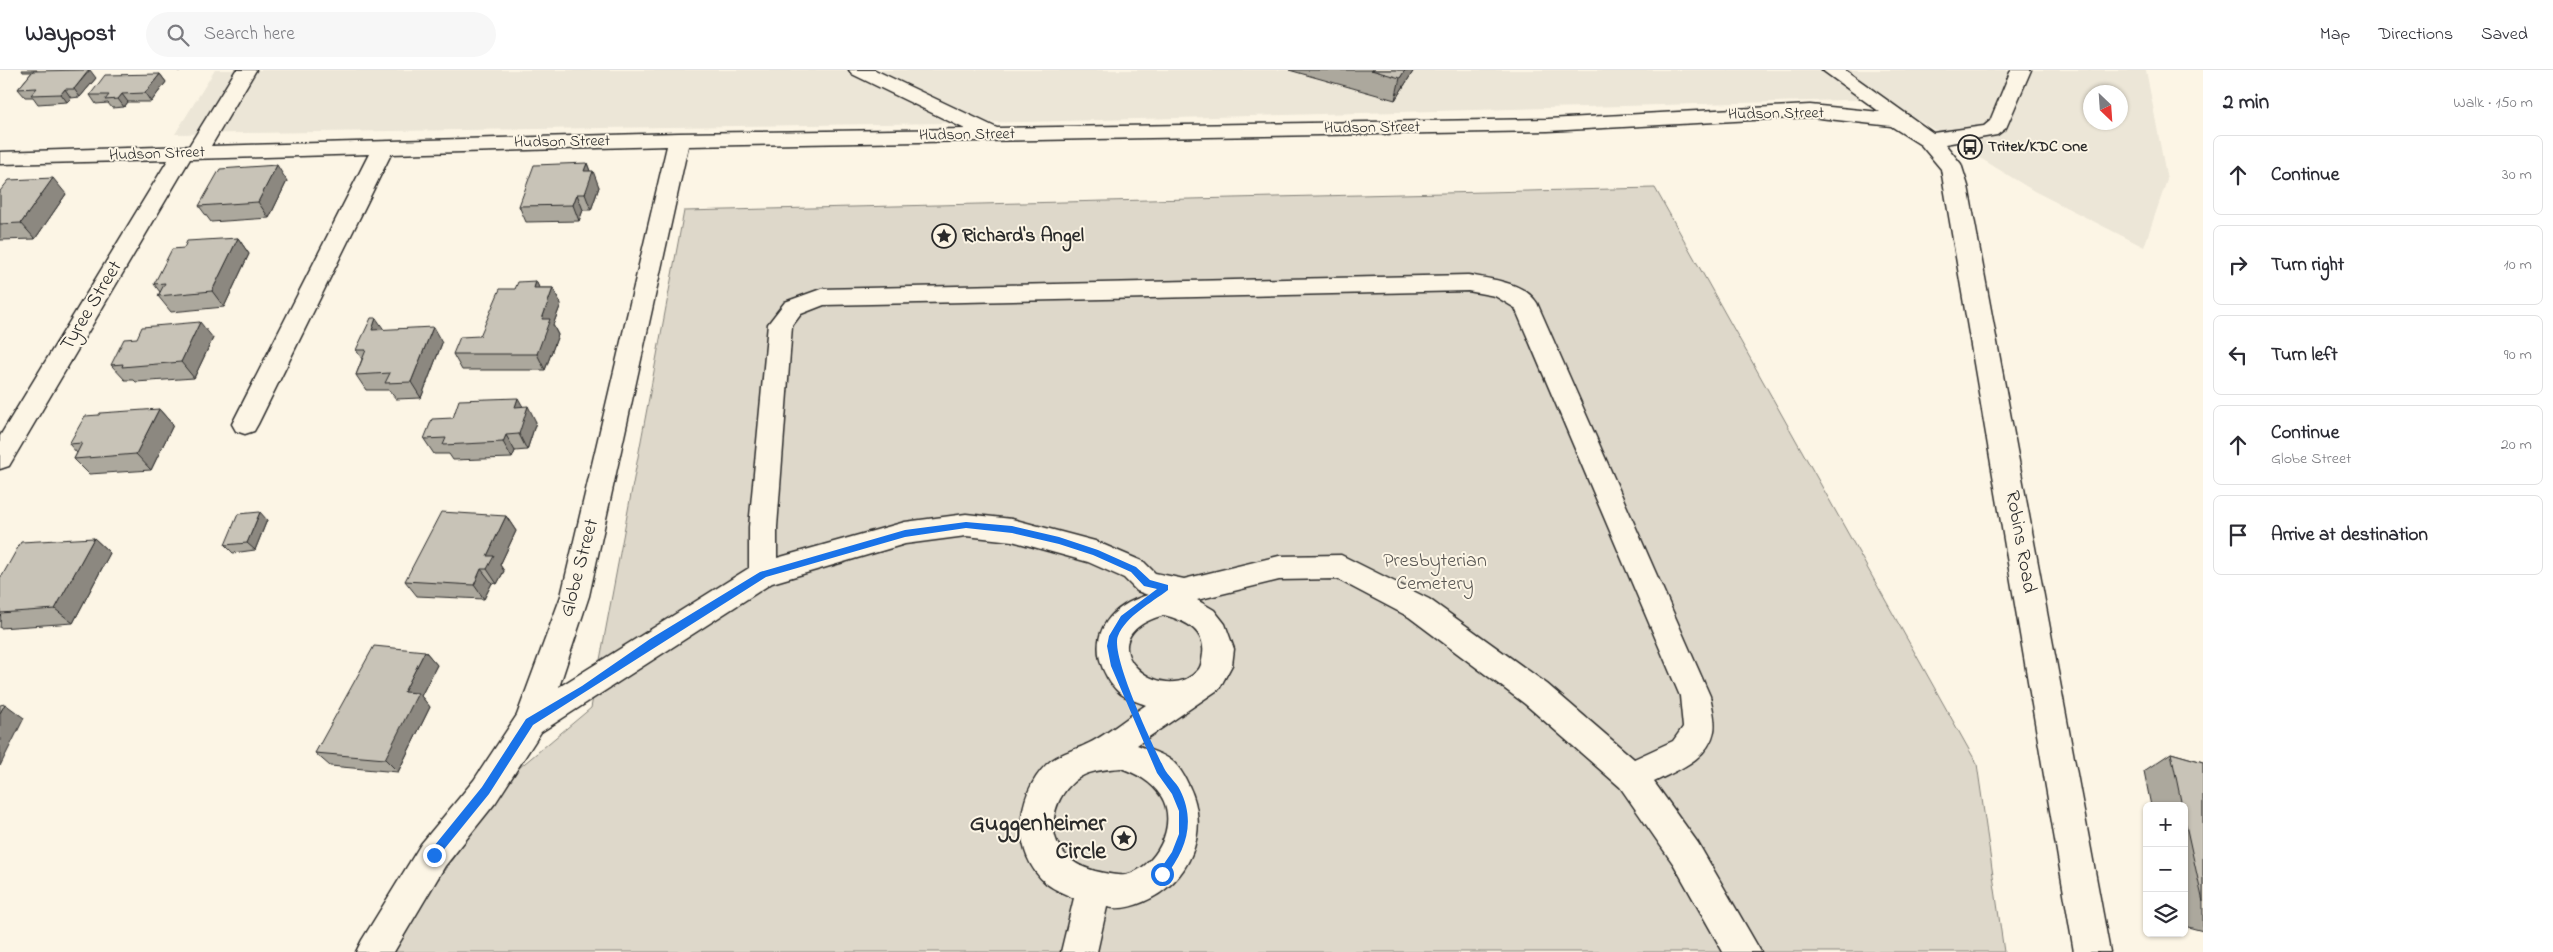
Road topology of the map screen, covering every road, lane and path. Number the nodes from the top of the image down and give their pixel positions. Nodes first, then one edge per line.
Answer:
1 (246, 70) edge
2 (859, 70) edge
3 (1832, 70) edge
4 (2021, 70) edge
5 (994, 135) junction
6 (679, 140) junction
7 (1928, 140) junction
8 (384, 146) junction
9 (189, 153) junction
10 (0, 158) edge
11 (245, 424) dead end
12 (0, 459) edge
13 (763, 574) junction
14 (1182, 597) junction
15 (1141, 607) junction
16 (1115, 666) junction
17 (1196, 689) junction
18 (530, 722) junction
19 (1141, 725) junction
20 (1097, 754) junction
21 (1161, 773) junction
22 (1631, 777) junction
23 (1094, 887) junction
24 (374, 952) edge
25 (1079, 952) edge
26 (1743, 952) edge
27 (2092, 952) edge

1 - 9 street, Tyree Street
2 - 5 street
3 - 7 street
4 - 7 street
5 - 6 street, Hudson Street
5 - 7 street, Hudson Street
6 - 8 street, Hudson Street
6 - 18 street, Globe Street
7 - 27 street, Robins Road
8 - 9 street, Hudson Street
8 - 11 street
9 - 10 street, Hudson Street
9 - 12 street, Tyree Street
13 - 14 street
13 - 18 street
13 - 22 street
14 - 15 street
14 - 15 street
14 - 17 street
14 - 22 street
15 - 16 street
16 - 17 street
16 - 19 street
17 - 19 street
18 - 24 street, Globe Street
19 - 20 street
19 - 21 street
20 - 21 street
20 - 23 street
21 - 23 street
22 - 26 street
23 - 25 street

